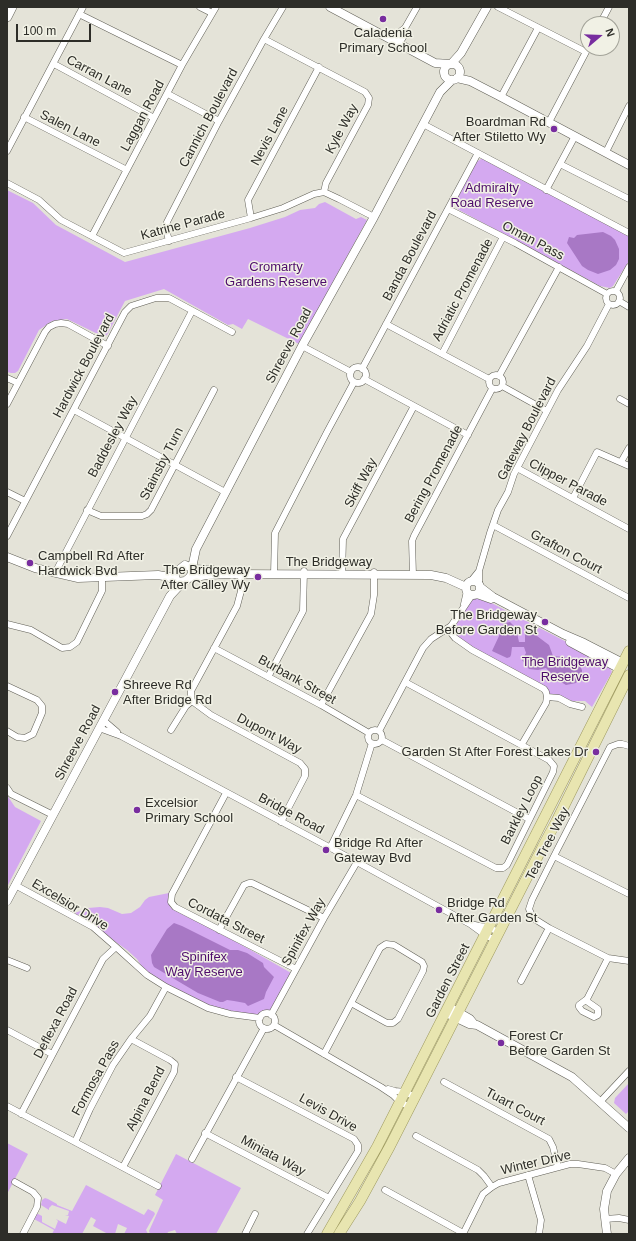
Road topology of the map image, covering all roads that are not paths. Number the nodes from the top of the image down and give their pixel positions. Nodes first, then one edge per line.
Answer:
1 (12, 7) edge
2 (83, 7) edge
3 (200, 7) edge
4 (216, 7) edge
5 (282, 7) edge
6 (330, 7) edge
7 (417, 7) edge
8 (488, 7) edge
9 (498, 7) edge
10 (609, 7) edge
11 (212, 13) junction
12 (79, 14) junction
13 (604, 16) edge
14 (7, 17) edge
15 (538, 28) junction
16 (264, 39) junction
17 (397, 43) junction
18 (580, 47) edge
19 (584, 56) edge
20 (54, 64) junction
21 (182, 65) junction
22 (319, 67) junction
23 (452, 72) junction
24 (168, 94) junction
25 (501, 97) junction
26 (629, 106) edge
27 (24, 117) junction
28 (154, 118) junction
29 (219, 121) junction
30 (549, 122) junction
31 (423, 124) junction
32 (574, 136) junction
33 (7, 151) edge
34 (606, 152) junction
35 (478, 154) junction
36 (560, 164) junction
37 (629, 165) edge
38 (127, 170) junction
39 (7, 183) edge
40 (546, 190) junction
41 (324, 192) junction
42 (629, 199) edge
43 (448, 209) junction
44 (251, 218) junction
45 (374, 218) junction
46 (629, 233) edge
47 (92, 236) junction
48 (503, 237) junction
49 (169, 241) junction
50 (559, 267) junction
51 (629, 267) edge
52 (616, 291) junction
53 (607, 294) junction
54 (619, 301) junction
55 (609, 304) junction
56 (629, 307) edge
57 (192, 310) junction
58 (386, 324) junction
59 (232, 332) dead end
60 (108, 346) junction
61 (302, 346) junction
62 (442, 354) junction
63 (362, 369) junction
64 (351, 372) junction
65 (499, 376) junction
66 (7, 378) edge
67 (364, 379) junction
68 (489, 379) junction
69 (354, 382) junction
70 (18, 383) junction
71 (502, 386) junction
72 (492, 389) junction
73 (214, 390) dead end
74 (620, 399) dead end
75 (7, 404) edge
76 (629, 404) edge
77 (414, 406) junction
78 (74, 410) junction
79 (548, 411) junction
80 (468, 434) junction
81 (125, 437) junction
82 (629, 448) edge
83 (621, 462) junction
84 (174, 464) junction
85 (629, 466) edge
86 (517, 468) junction
87 (7, 492) edge
88 (225, 492) junction
89 (573, 498) junction
90 (25, 501) junction
91 (87, 510) junction
92 (493, 525) junction
93 (629, 529) edge
94 (7, 536) edge
95 (7, 557) edge
96 (187, 568) junction
97 (54, 573) junction
98 (241, 573) junction
99 (274, 573) junction
100 (304, 573) junction
101 (342, 573) junction
102 (374, 573) junction
103 (413, 573) junction
104 (158, 576) junction
105 (102, 578) junction
106 (181, 580) junction
107 (472, 588) junction
108 (629, 598) edge
109 (7, 624) edge
110 (448, 628) junction
111 (214, 648) junction
112 (629, 651) edge
113 (626, 669) edge
114 (268, 677) junction
115 (405, 682) junction
116 (626, 685) edge
117 (7, 686) edge
118 (547, 698) junction
119 (192, 701) junction
120 (321, 705) junction
121 (582, 707) dead end
122 (101, 724) junction
123 (171, 730) dead end
124 (7, 731) edge
125 (379, 731) junction
126 (369, 733) junction
127 (382, 740) junction
128 (372, 743) junction
129 (522, 744) junction
130 (629, 746) edge
131 (7, 788) edge
132 (226, 793) junction
133 (356, 795) junction
134 (52, 816) junction
135 (529, 819) junction
136 (281, 822) junction
137 (330, 848) junction
138 (554, 856) junction
139 (357, 862) junction
140 (15, 885) junction
141 (629, 894) edge
142 (7, 902) edge
143 (324, 918) junction
144 (549, 928) junction
145 (219, 930) junction
146 (487, 932) junction
147 (497, 936) junction
148 (116, 946) junction
149 (608, 958) junction
150 (7, 960) edge
151 (629, 961) edge
152 (27, 968) dead end
153 (296, 969) junction
154 (521, 981) dead end
155 (166, 987) junction
156 (587, 999) dead end
157 (351, 1003) junction
158 (448, 1010) junction
159 (457, 1014) junction
160 (272, 1015) junction
161 (260, 1018) junction
162 (274, 1026) junction
163 (264, 1028) junction
164 (7, 1030) edge
165 (131, 1039) junction
166 (52, 1054) junction
167 (324, 1054) junction
168 (629, 1071) edge
169 (236, 1077) junction
170 (444, 1082) dead end
171 (381, 1086) junction
172 (405, 1092) junction
173 (415, 1098) junction
174 (400, 1102) junction
175 (600, 1102) junction
176 (7, 1106) edge
177 (410, 1107) junction
178 (21, 1114) junction
179 (629, 1128) edge
180 (206, 1133) junction
181 (416, 1136) dead end
182 (75, 1142) junction
183 (629, 1158) edge
184 (192, 1159) dead end
185 (123, 1167) junction
186 (558, 1167) junction
187 (616, 1174) junction
188 (528, 1175) junction
189 (14, 1182) dead end
190 (158, 1186) dead end
191 (492, 1187) junction
192 (385, 1190) dead end
193 (329, 1198) junction
194 (255, 1214) dead end
195 (605, 1219) junction
196 (629, 1220) edge
197 (23, 1234) edge
198 (244, 1234) edge
199 (307, 1234) edge
200 (327, 1234) edge
201 (339, 1234) edge
202 (463, 1234) edge
203 (539, 1234) edge
204 (607, 1234) edge

1 - 14 main road
2 - 12 street
3 - 11 street
4 - 11 street, Laggan Road
5 - 16 street, Cannich Boulevard
6 - 17 street
7 - 17 street
8 - 23 street, Shreeve Road
9 - 15 street
10 - 13 street
11 - 21 street, Laggan Road
12 - 20 street
12 - 21 street
15 - 18 street
15 - 25 street
16 - 22 street, Kyle Way
16 - 29 street, Cannich Boulevard
17 - 23 street
19 - 30 street
20 - 27 street
20 - 28 street, Carran Lane
21 - 24 street, Laggan Road
22 - 41 street, Kyle Way
22 - 44 street, Nevis Lane
23 - 25 street
23 - 31 street, Shreeve Road
24 - 28 street, Laggan Road
24 - 29 street
25 - 30 street
26 - 34 street
27 - 33 street
27 - 38 street, Salen Lane
28 - 38 street, Laggan Road
29 - 49 street, Cannich Boulevard
30 - 32 street
31 - 35 street
31 - 45 street, Shreeve Road
32 - 34 street
32 - 36 street
34 - 37 street
35 - 40 street
35 - 43 street, Banda Boulevard
36 - 40 street
36 - 42 street
38 - 47 street, Laggan Road
39 - 47 street, Katrine Parade
40 - 46 street
41 - 44 street, Katrine Parade
41 - 45 street
43 - 48 street, Oman Pass
43 - 58 street, Banda Boulevard
44 - 49 street, Katrine Parade
45 - 61 street, Shreeve Road
47 - 49 street, Katrine Parade
48 - 50 street, Oman Pass
48 - 62 street, Adriatic Promenade
50 - 53 street, Oman Pass
50 - 65 street
51 - 52 street
52 - 53 street
52 - 54 street
53 - 55 street
54 - 55 street
54 - 56 street
55 - 79 street, Gateway Boulevard
57 - 59 street, Hardwick Boulevard
57 - 60 street, Hardwick Boulevard
57 - 81 street, Baddesley Way
58 - 62 street
58 - 63 street, Banda Boulevard
60 - 70 street
60 - 78 street, Hardwick Boulevard
61 - 64 street
61 - 88 street, Shreeve Road
62 - 68 street
63 - 64 street
63 - 67 street
64 - 69 street
65 - 68 street
65 - 71 street
66 - 70 street
67 - 69 street
67 - 77 street
68 - 72 street
69 - 99 street
70 - 75 street
71 - 72 street
71 - 79 street
72 - 80 street, Bering Promenade
73 - 84 street, Stainsby Turn
74 - 76 street
77 - 80 street
77 - 101 street, Skiff Way
78 - 81 street
78 - 90 street, Hardwick Boulevard
79 - 86 street, Gateway Boulevard
80 - 103 street, Bering Promenade
81 - 84 street
81 - 91 street, Baddesley Way
82 - 83 street
83 - 85 street
83 - 89 street
84 - 88 street
84 - 91 street, Stainsby Turn
86 - 89 street, Clipper Parade
86 - 92 street, Gateway Boulevard
87 - 90 street
88 - 96 street, Shreeve Road
89 - 93 street, Clipper Parade
90 - 94 street, Hardwick Boulevard
91 - 97 street, Baddesley Way
92 - 107 street, Gateway Boulevard
92 - 108 street, Grafton Court
95 - 97 street
96 - 98 street, The Bridgeway
96 - 104 street
96 - 106 street, Shreeve Road
96 - 106 street, Shreeve Road
97 - 105 street
98 - 99 street, The Bridgeway
98 - 106 street, The Bridgeway
98 - 111 street
99 - 100 street, The Bridgeway
100 - 101 street, The Bridgeway
100 - 114 street
101 - 102 street, The Bridgeway
102 - 103 street, The Bridgeway
102 - 120 street
103 - 107 street, The Bridgeway
104 - 105 street
104 - 106 street, The Bridgeway
105 - 109 street
106 - 122 street, Shreeve Road
107 - 110 street
107 - 113 street, The Bridgeway
110 - 115 street
110 - 118 street
111 - 114 street, Burbank Street
111 - 119 street
112 - 113 main road, Garden Street
113 - 116 main road, Garden Street
113 - 146 main road, Garden Street
114 - 120 street, Burbank Street
115 - 125 street
115 - 129 street, Barkley Loop
116 - 147 main road, Garden Street
117 - 124 street
118 - 121 street
118 - 129 street
119 - 123 street
119 - 136 street, Dupont Way
120 - 126 street, Burbank Street
122 - 132 street, Bridge Road
122 - 134 street, Shreeve Road
125 - 126 street
125 - 127 street
126 - 128 street
127 - 128 street
127 - 135 street
128 - 133 street
129 - 135 street, Barkley Loop
130 - 138 street, Tea Tree Way
131 - 134 street
132 - 136 street, Bridge Road
132 - 145 street, Cordata Street
133 - 135 street, Barkley Loop
133 - 137 street
134 - 140 street, Shreeve Road
136 - 137 street, Bridge Road
137 - 139 street, Bridge Road
138 - 141 street
138 - 144 street, Tea Tree Way
139 - 143 street, Spinifex Way
139 - 146 street, Bridge Road
140 - 142 street, Shreeve Road
140 - 148 street, Excelsior Drive
143 - 145 street
143 - 153 street, Spinifex Way
144 - 149 street, Tea Tree Way
144 - 154 street
145 - 153 street, Cordata Street
146 - 147 street, Bridge Road
146 - 158 main road, Garden Street
147 - 159 main road, Garden Street
148 - 155 street, Excelsior Drive
148 - 166 street, Deflexa Road
149 - 151 street, Tea Tree Way
149 - 156 street
150 - 152 street
153 - 160 street, Spinifex Way
155 - 161 street, Excelsior Drive
155 - 165 street, Formosa Pass
157 - 157 street
157 - 167 street
158 - 159 street
158 - 172 main road, Garden Street
159 - 173 main road, Garden Street
159 - 175 street
160 - 161 street
160 - 162 street
161 - 163 street
162 - 163 street
162 - 167 street
163 - 169 street
164 - 166 street
165 - 182 street, Formosa Pass
165 - 185 street, Alpina Bend
166 - 178 street, Deflexa Road
167 - 171 street
168 - 175 street
169 - 180 street
169 - 193 street, Levis Drive
170 - 186 street, Tuart Court
171 - 172 street
171 - 174 street
172 - 173 street
172 - 174 main road, Garden Street
173 - 177 main road, Garden Street
174 - 177 street
174 - 200 main road, Garden Street
175 - 179 street
176 - 178 street
177 - 201 main road, Garden Street
178 - 182 street
180 - 184 street
180 - 193 street, Miniata Way
181 - 191 street
182 - 185 street
183 - 187 street
185 - 190 street
186 - 187 street, Winter Drive
186 - 188 street, Winter Drive
187 - 195 street
188 - 191 street, Winter Drive
188 - 203 street
189 - 197 street
191 - 202 street, Winter Drive
192 - 202 street
193 - 199 street, Levis Drive
194 - 198 street
195 - 196 street
195 - 204 street

